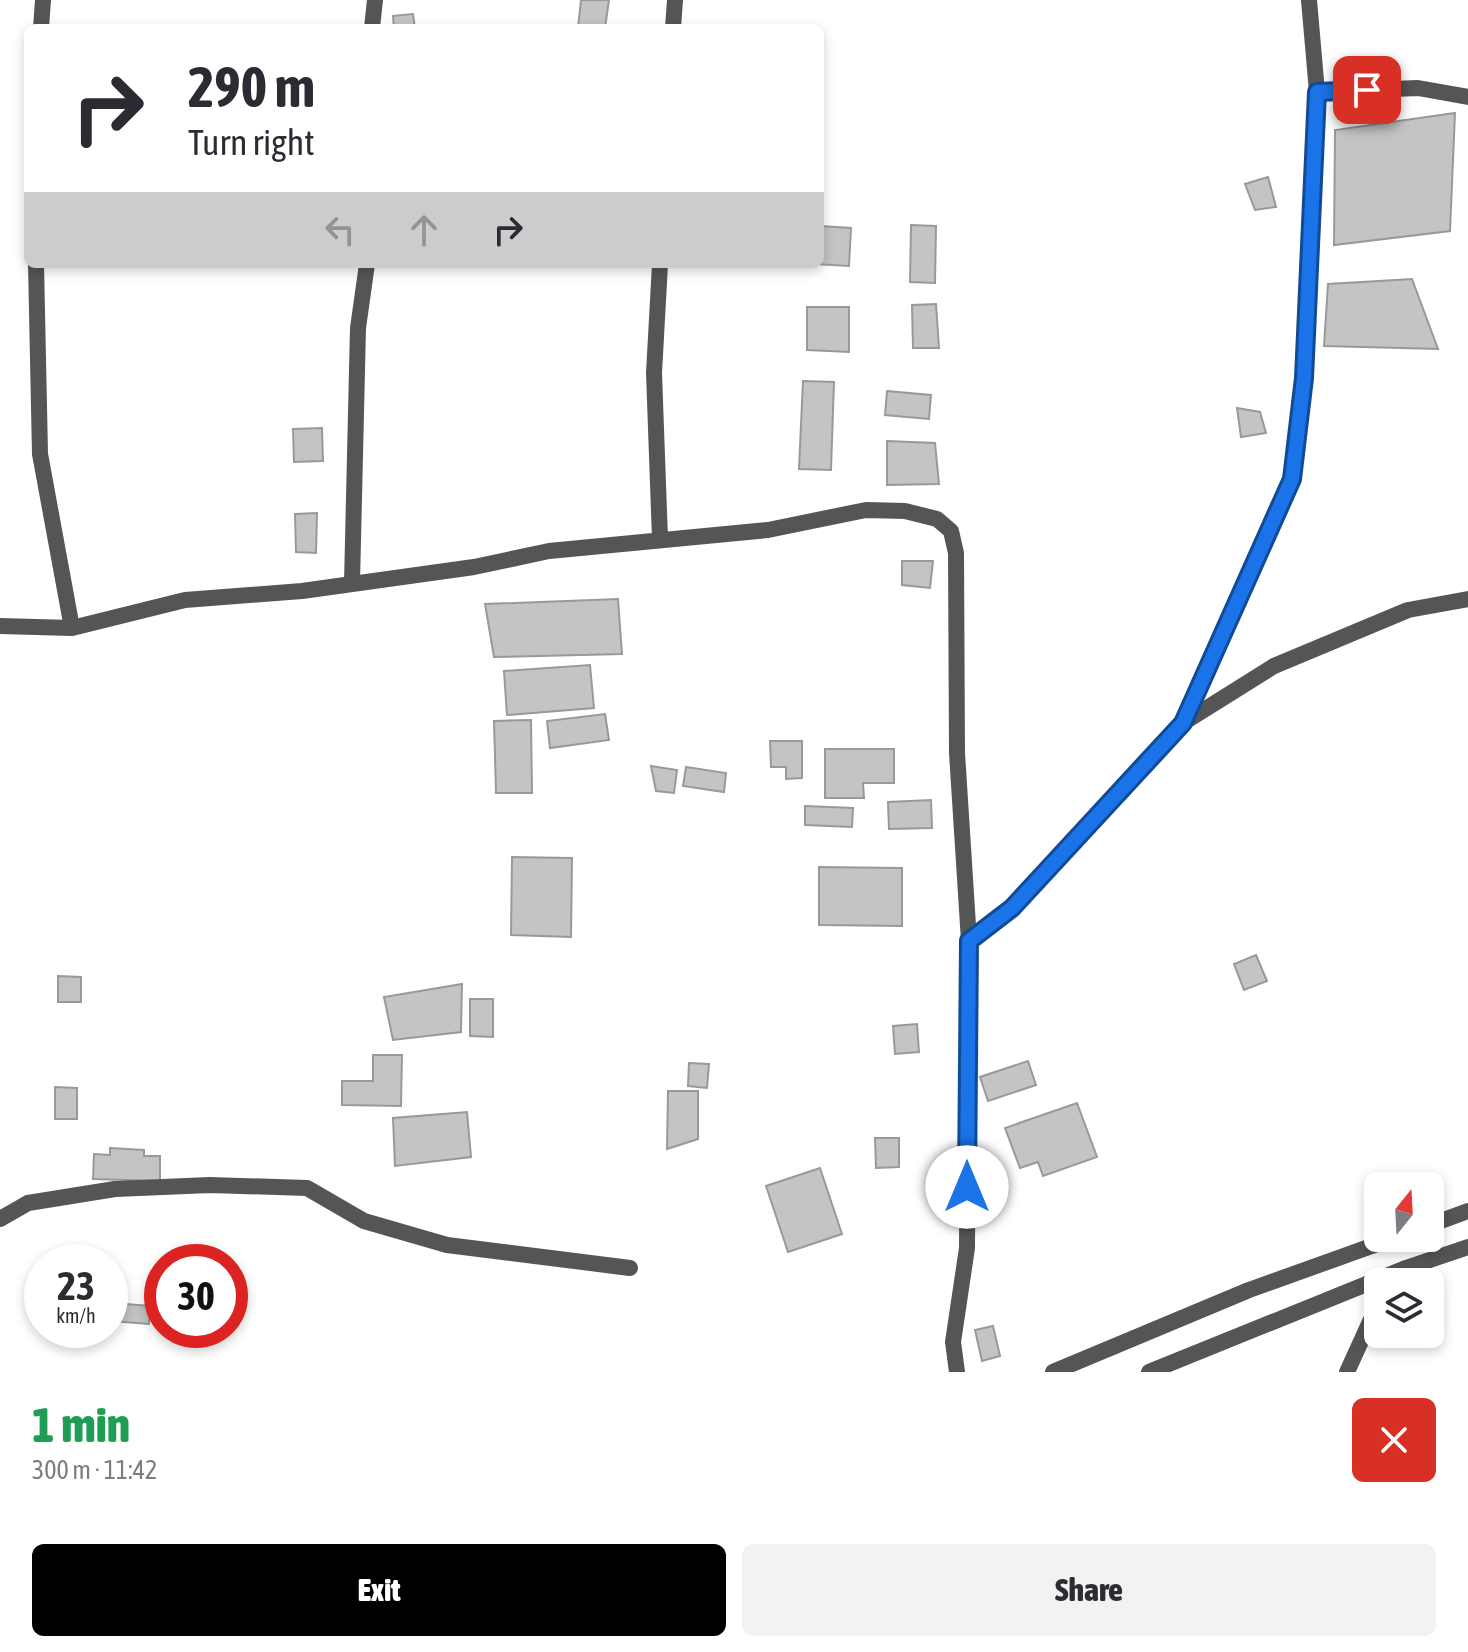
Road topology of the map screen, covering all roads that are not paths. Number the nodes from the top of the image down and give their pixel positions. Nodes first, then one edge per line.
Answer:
1 (43, 0) edge
2 (375, 0) edge
3 (675, 0) edge
4 (1309, 0) edge
5 (41, 24) edge
6 (372, 24) edge
7 (673, 24) edge
8 (1317, 92) junction
9 (1468, 97) edge
10 (36, 268) edge
11 (366, 268) edge
12 (660, 268) edge
13 (660, 539) junction
14 (352, 583) junction
15 (1468, 599) edge
16 (0, 626) edge
17 (72, 628) junction
18 (1183, 723) junction
19 (969, 941) junction
20 (1468, 1211) edge
21 (0, 1219) edge
22 (1444, 1220) edge
23 (1468, 1247) edge
24 (1364, 1249) edge
25 (630, 1268) dead end
26 (1406, 1268) edge
27 (1364, 1285) edge
28 (1364, 1335) edge
29 (957, 1372) edge
30 (1053, 1372) edge
31 (1149, 1372) edge
32 (1347, 1372) edge

1 - 5 street
2 - 6 street
3 - 7 street
4 - 8 street
8 - 9 street
8 - 18 street
10 - 17 street
11 - 14 street
12 - 13 street
13 - 14 street
13 - 19 street
14 - 17 street
15 - 18 street
16 - 17 street
18 - 19 street
19 - 29 street
20 - 22 street
21 - 25 street
23 - 26 street
24 - 30 street
27 - 31 street
28 - 32 street

